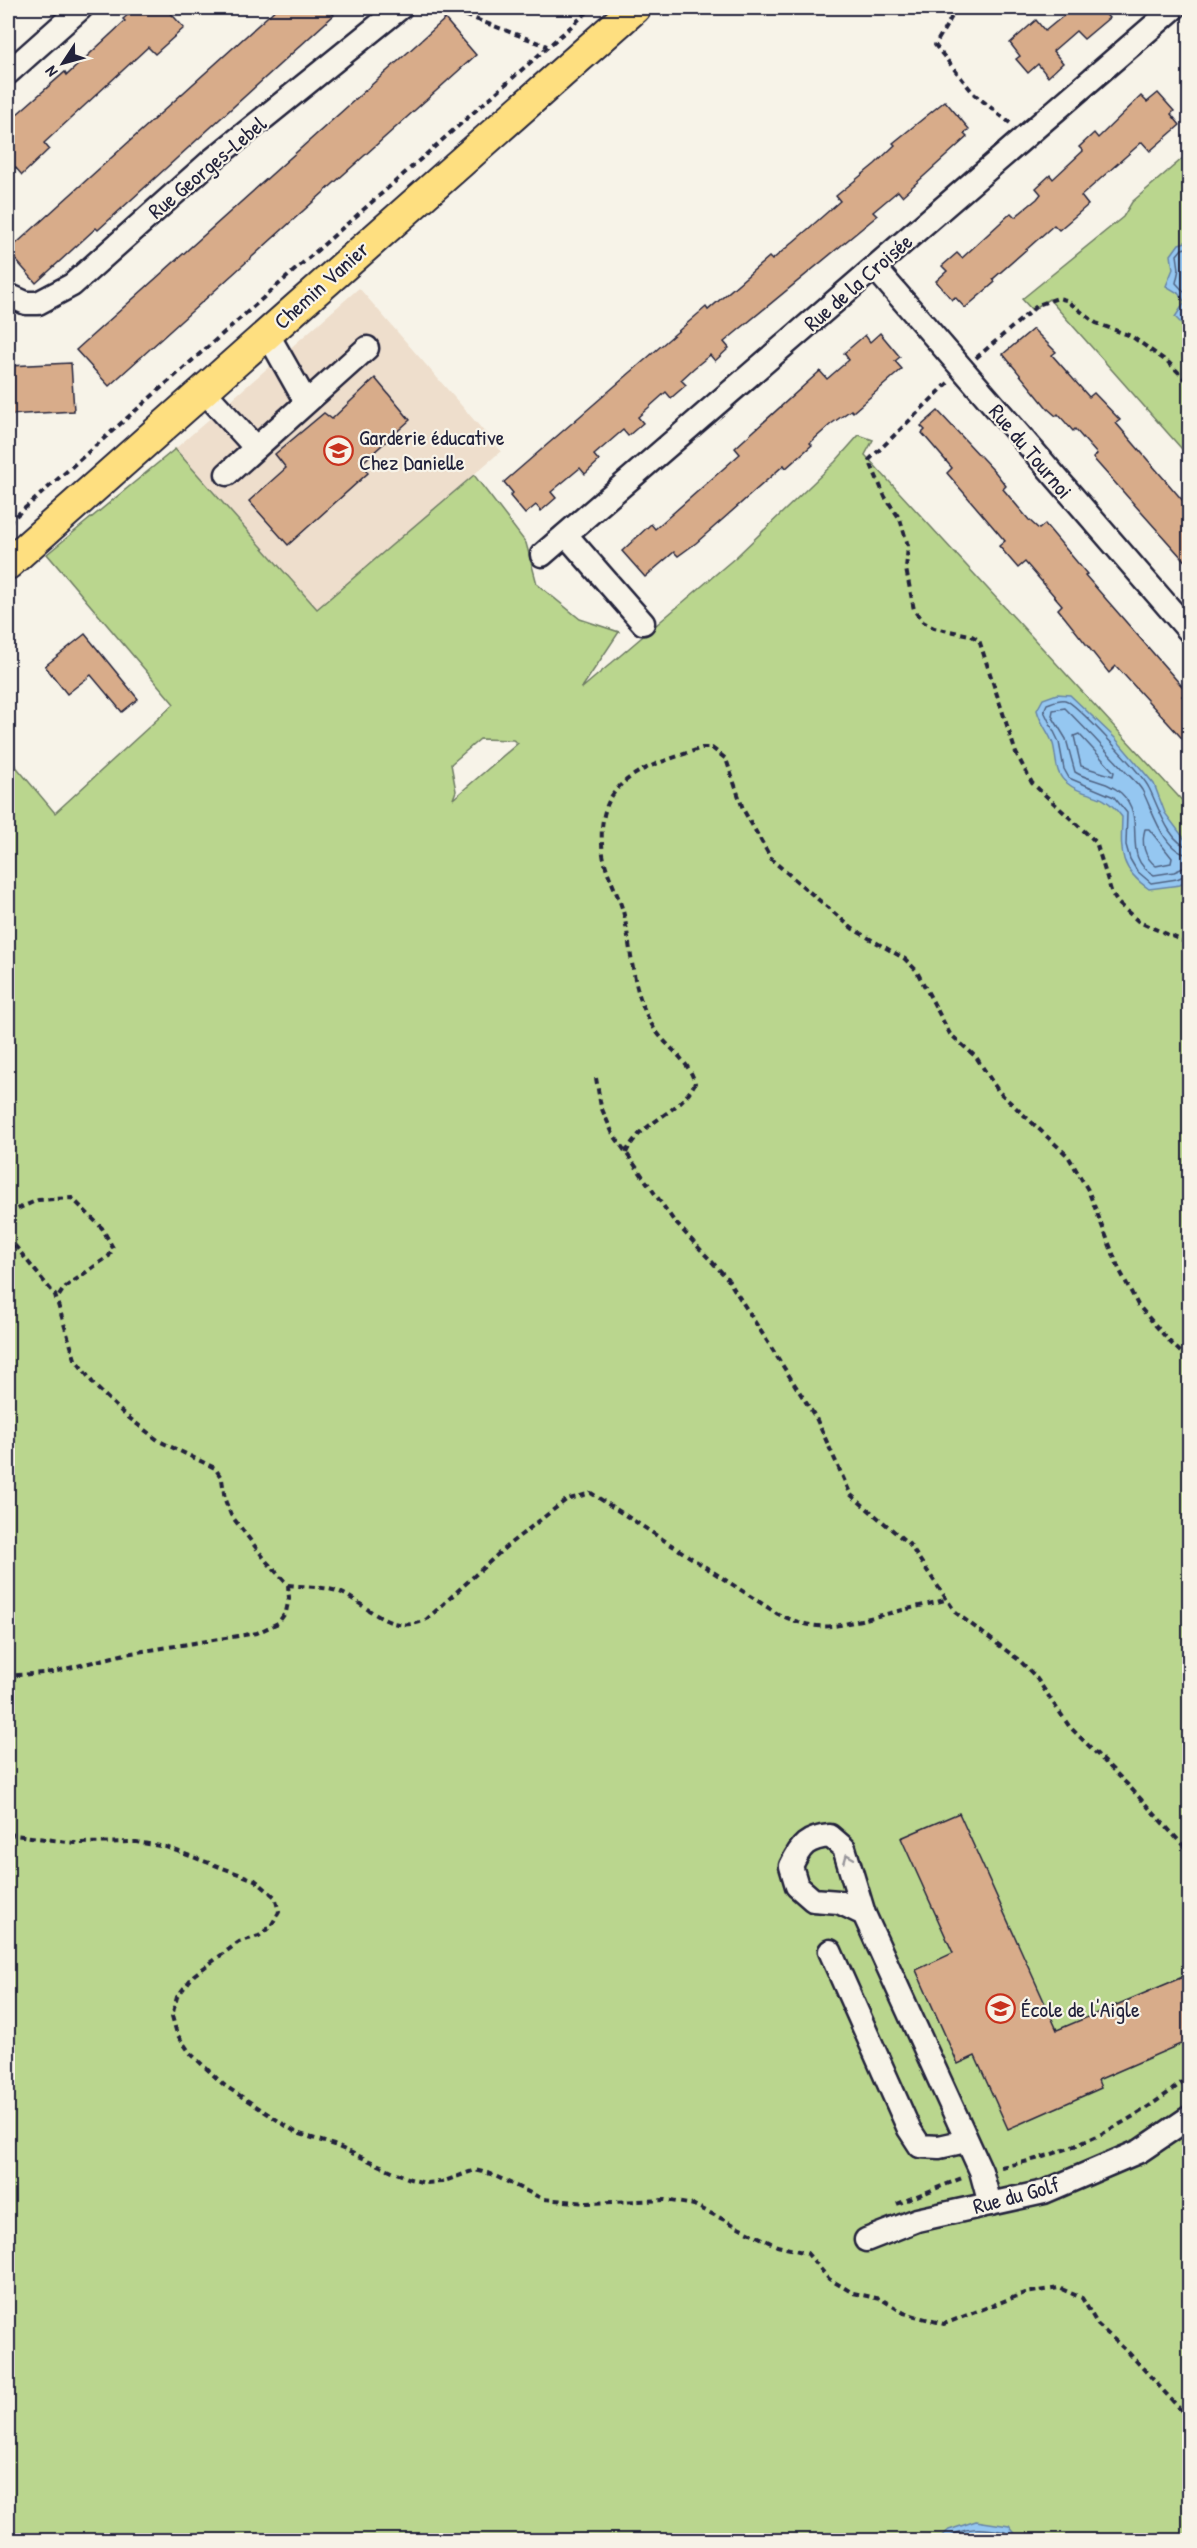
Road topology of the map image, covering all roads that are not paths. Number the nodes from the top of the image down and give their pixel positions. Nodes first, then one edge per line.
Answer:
1 (81, 8) edge
2 (400, 8) edge
3 (635, 8) edge
4 (1174, 8) edge
5 (8, 73) edge
6 (875, 268) junction
7 (8, 295) edge
8 (267, 333) junction
9 (367, 348) dead end
10 (203, 390) junction
11 (306, 402) junction
12 (255, 447) junction
13 (227, 474) dead end
14 (566, 535) junction
15 (11, 553) edge
16 (543, 555) dead end
17 (643, 623) dead end
18 (1190, 632) edge
19 (864, 1914) dead end
20 (830, 1951) dead end
21 (1190, 2117) edge
22 (966, 2141) junction
23 (990, 2204) junction
24 (867, 2240) dead end

1 - 5 street
2 - 7 street, Rue Georges-Lebel
3 - 8 main road, Chemin Vanier
4 - 6 street, Rue de la Croisée
6 - 14 street, Rue de la Croisée
6 - 18 street, Rue du Tournoi
8 - 10 main road, Chemin Vanier
8 - 11 street
9 - 11 street
10 - 12 street
10 - 15 main road, Chemin Vanier
11 - 12 street
12 - 13 street
14 - 16 street, Rue de la Croisée
14 - 17 street
19 - 22 street
20 - 22 street
21 - 23 street, Rue du Golf
22 - 23 street
23 - 24 street, Rue du Golf

